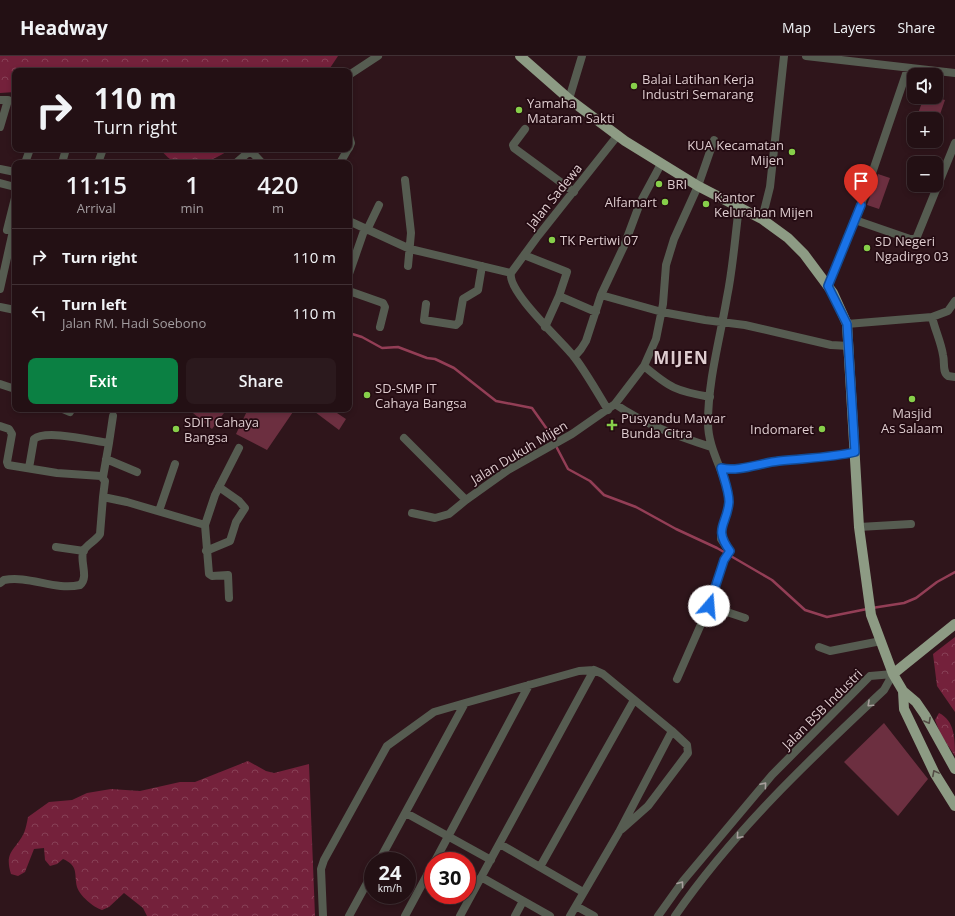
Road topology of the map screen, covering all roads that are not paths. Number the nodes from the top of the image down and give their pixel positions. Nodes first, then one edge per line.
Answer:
1 (378, 56) edge
2 (520, 56) edge
3 (582, 56) edge
4 (784, 56) edge
5 (806, 56) edge
6 (829, 57) edge
7 (908, 68) edge
8 (907, 71) edge
9 (943, 72) edge
10 (352, 73) edge
11 (955, 73) edge
12 (569, 99) junction
13 (8, 100) edge
14 (0, 127) edge
15 (525, 129) dead end
16 (618, 136) junction
17 (714, 140) dead end
18 (955, 142) edge
19 (249, 152) edge
20 (253, 152) edge
21 (239, 160) edge
22 (259, 160) edge
23 (661, 164) junction
24 (0, 169) edge
25 (12, 171) edge
26 (405, 180) dead end
27 (0, 183) edge
28 (12, 186) edge
29 (698, 186) junction
30 (574, 192) junction
31 (379, 205) dead end
32 (739, 207) junction
33 (12, 215) edge
34 (762, 219) junction
35 (855, 220) junction
36 (352, 222) edge
37 (10, 227) edge
38 (366, 229) junction
39 (410, 249) junction
40 (524, 255) junction
41 (0, 264) edge
42 (352, 266) edge
43 (408, 266) dead end
44 (482, 266) junction
45 (511, 273) junction
46 (828, 286) junction
47 (0, 289) edge
48 (352, 292) edge
49 (601, 295) junction
50 (559, 296) junction
51 (955, 301) edge
52 (426, 304) dead end
53 (0, 307) edge
54 (12, 309) edge
55 (596, 312) junction
56 (662, 312) junction
57 (932, 317) junction
58 (722, 322) junction
59 (847, 324) junction
60 (380, 327) dead end
61 (545, 327) junction
62 (849, 346) junction
63 (574, 357) junction
64 (644, 366) junction
65 (955, 377) edge
66 (0, 384) edge
67 (12, 388) edge
68 (710, 398) junction
69 (611, 407) junction
70 (113, 416) dead end
71 (0, 426) edge
72 (404, 438) dead end
73 (109, 443) junction
74 (710, 447) junction
75 (239, 448) dead end
76 (855, 452) junction
77 (106, 459) junction
78 (175, 464) dead end
79 (29, 468) junction
80 (721, 468) junction
81 (137, 472) dead end
82 (103, 477) junction
83 (219, 487) junction
84 (103, 497) junction
85 (466, 500) junction
86 (159, 511) junction
87 (412, 513) dead end
88 (910, 524) dead end
89 (205, 525) junction
90 (859, 527) junction
91 (56, 547) dead end
92 (84, 551) junction
93 (206, 551) junction
94 (0, 583) edge
95 (229, 598) dead end
96 (709, 606) junction
97 (745, 618) dead end
98 (955, 624) edge
99 (881, 641) junction
100 (819, 647) dead end
101 (594, 670) junction
102 (893, 674) junction
103 (677, 679) dead end
104 (529, 685) junction
105 (903, 691) junction
106 (634, 700) junction
107 (465, 703) junction
108 (672, 731) junction
109 (955, 769) edge
110 (955, 806) edge
111 (406, 813) junction
112 (619, 832) junction
113 (448, 837) junction
114 (500, 844) junction
115 (384, 852) edge
116 (439, 852) edge
117 (490, 860) junction
118 (540, 867) junction
119 (481, 877) junction
120 (424, 881) edge
121 (364, 888) edge
122 (583, 892) junction
123 (523, 901) junction
124 (574, 913) edge
125 (323, 916) edge
126 (349, 916) edge
127 (405, 916) edge
128 (460, 916) edge
129 (515, 916) edge
130 (550, 916) edge
131 (594, 916) edge
132 (658, 916) edge
133 (675, 916) edge

1 - 10 street
2 - 12 main road
3 - 12 street
4 - 34 street
5 - 6 street
6 - 7 street
8 - 35 street
9 - 11 street
12 - 16 main road
13 - 14 street
15 - 30 street
16 - 23 main road
16 - 30 street, Jalan Sadewa
17 - 29 street, Jalan Dukuh Mijen
18 - 35 street
19 - 21 street
20 - 22 street
23 - 29 main road
23 - 49 street
24 - 25 street
26 - 39 street
27 - 28 street
29 - 32 main road
29 - 56 street, Jalan Dukuh Mijen
30 - 40 street, Jalan Sadewa
31 - 38 street
32 - 34 main road
32 - 58 street
33 - 37 street
34 - 46 main road
35 - 46 street
36 - 38 street
37 - 41 street
37 - 47 street
38 - 39 street
38 - 42 street
39 - 43 street
39 - 44 street
40 - 45 street, Jalan Sadewa
40 - 50 street
44 - 45 street
44 - 52 street
45 - 61 street
46 - 59 main road
48 - 60 street
49 - 55 street
49 - 56 street
50 - 55 street
50 - 61 street
51 - 57 street
53 - 54 street
55 - 63 street
56 - 58 street
56 - 64 street, Jalan Dukuh Mijen
57 - 59 street
57 - 65 street
58 - 62 street
58 - 68 street
59 - 62 main road
61 - 63 street
62 - 76 main road
63 - 69 street
64 - 68 street
64 - 69 street, Jalan Dukuh Mijen
66 - 67 street
68 - 74 street
69 - 74 street
69 - 85 street, Jalan Dukuh Mijen
70 - 73 street
71 - 79 street
72 - 85 street
73 - 77 street
73 - 79 street
74 - 80 street
75 - 83 street
76 - 80 street
76 - 90 main road
77 - 81 street
77 - 82 street
78 - 86 street
79 - 82 street
80 - 96 street
82 - 84 street
83 - 89 street
83 - 93 street
84 - 86 street
84 - 92 street
85 - 87 street, Jalan Dukuh Mijen
86 - 89 street
88 - 90 street
89 - 93 street
90 - 99 main road
91 - 92 street
92 - 94 street
93 - 95 street
96 - 97 street
96 - 103 street
98 - 102 main road
99 - 100 street
99 - 102 main road
101 - 104 street
101 - 106 street
101 - 114 street
102 - 105 main road
132 -> 102 street, Jalan BSB Industri
102 -> 133 street
104 - 107 street
104 - 113 street
105 -> 109 main road
110 -> 105 main road
106 - 108 street
106 - 118 street
107 - 111 street
107 - 125 street
108 - 112 street
108 - 112 street
111 - 113 street
111 - 115 street
112 - 122 street
113 - 116 street
113 - 117 street
114 - 117 street
114 - 118 street
117 - 119 street
118 - 122 street
119 - 123 street
119 - 128 street
120 - 127 street
121 - 126 street
122 - 124 street
123 - 129 street
123 - 130 street
124 - 131 street

